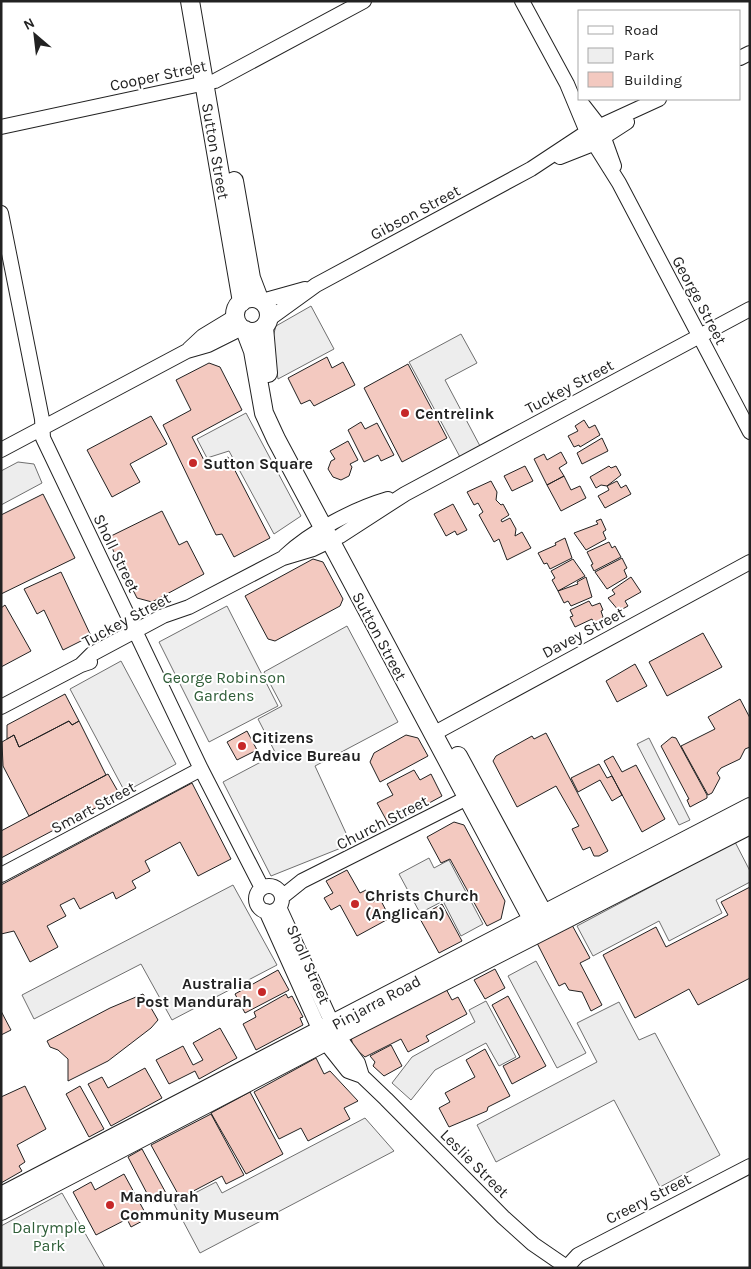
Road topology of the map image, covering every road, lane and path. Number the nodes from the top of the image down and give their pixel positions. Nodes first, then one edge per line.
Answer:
1 (190, 1) edge
2 (201, 1) edge
3 (364, 1) edge
4 (522, 1) edge
5 (210, 82) junction
6 (657, 100) edge
7 (1, 127) edge
8 (596, 135) junction
9 (1, 213) edge
10 (316, 286) junction
11 (750, 309) edge
12 (248, 312) junction
13 (266, 323) junction
14 (699, 336) junction
15 (42, 428) junction
16 (750, 432) edge
17 (1, 450) edge
18 (331, 532) junction
19 (750, 562) edge
20 (137, 635) junction
21 (1, 707) edge
22 (437, 731) junction
23 (201, 769) junction
24 (472, 795) junction
25 (750, 808) edge
26 (750, 825) edge
27 (1, 875) edge
28 (272, 898) junction
29 (542, 923) junction
30 (329, 1033) junction
31 (750, 1166) edge
32 (1, 1196) edge
33 (1, 1211) edge
34 (568, 1268) edge

1 - 5 main road, Sutton Street
2 - 5 main road, Sutton Street
3 - 5 street, Cooper Street
4 - 8 street, George Street
5 - 7 street, Cooper Street
5 - 12 main road, Sutton Street
6 - 8 street, Gibson Street
8 - 10 street, Gibson Street
8 - 14 street, George Street
9 - 15 street, Sholl Street
10 - 12 street, Gibson Street
10 - 13 street, Gibson Street
11 - 14 street, Tuckey Street
12 - 13 main road
12 - 13 main road, Sutton Street
12 - 15 street, Gibson Street
12 - 18 main road, Sutton Street
13 - 18 main road, Sutton Street
14 - 16 street, George Street
14 - 18 street, Tuckey Street
15 - 17 street, Gibson Street
15 - 20 street, Sholl Street
18 - 20 street, Tuckey Street
18 - 22 main road, Sutton Street
19 - 22 street, Davey Street
20 - 21 street, Tuckey Street
20 - 23 street, Sholl Street
22 - 24 main road, Sutton Street
23 - 27 street, Smart Street
23 - 28 street, Sholl Street
24 - 28 street, Church Street
24 - 29 main road, Sutton Street
25 - 29 main road, Pinjarra Road
26 - 29 main road, Pinjarra Road
28 - 30 street, Sholl Street
29 - 30 main road, Pinjarra Road
30 - 32 main road, Pinjarra Road
30 - 33 main road, Pinjarra Road
30 - 34 street, Leslie Street
31 - 34 street, Creery Street

